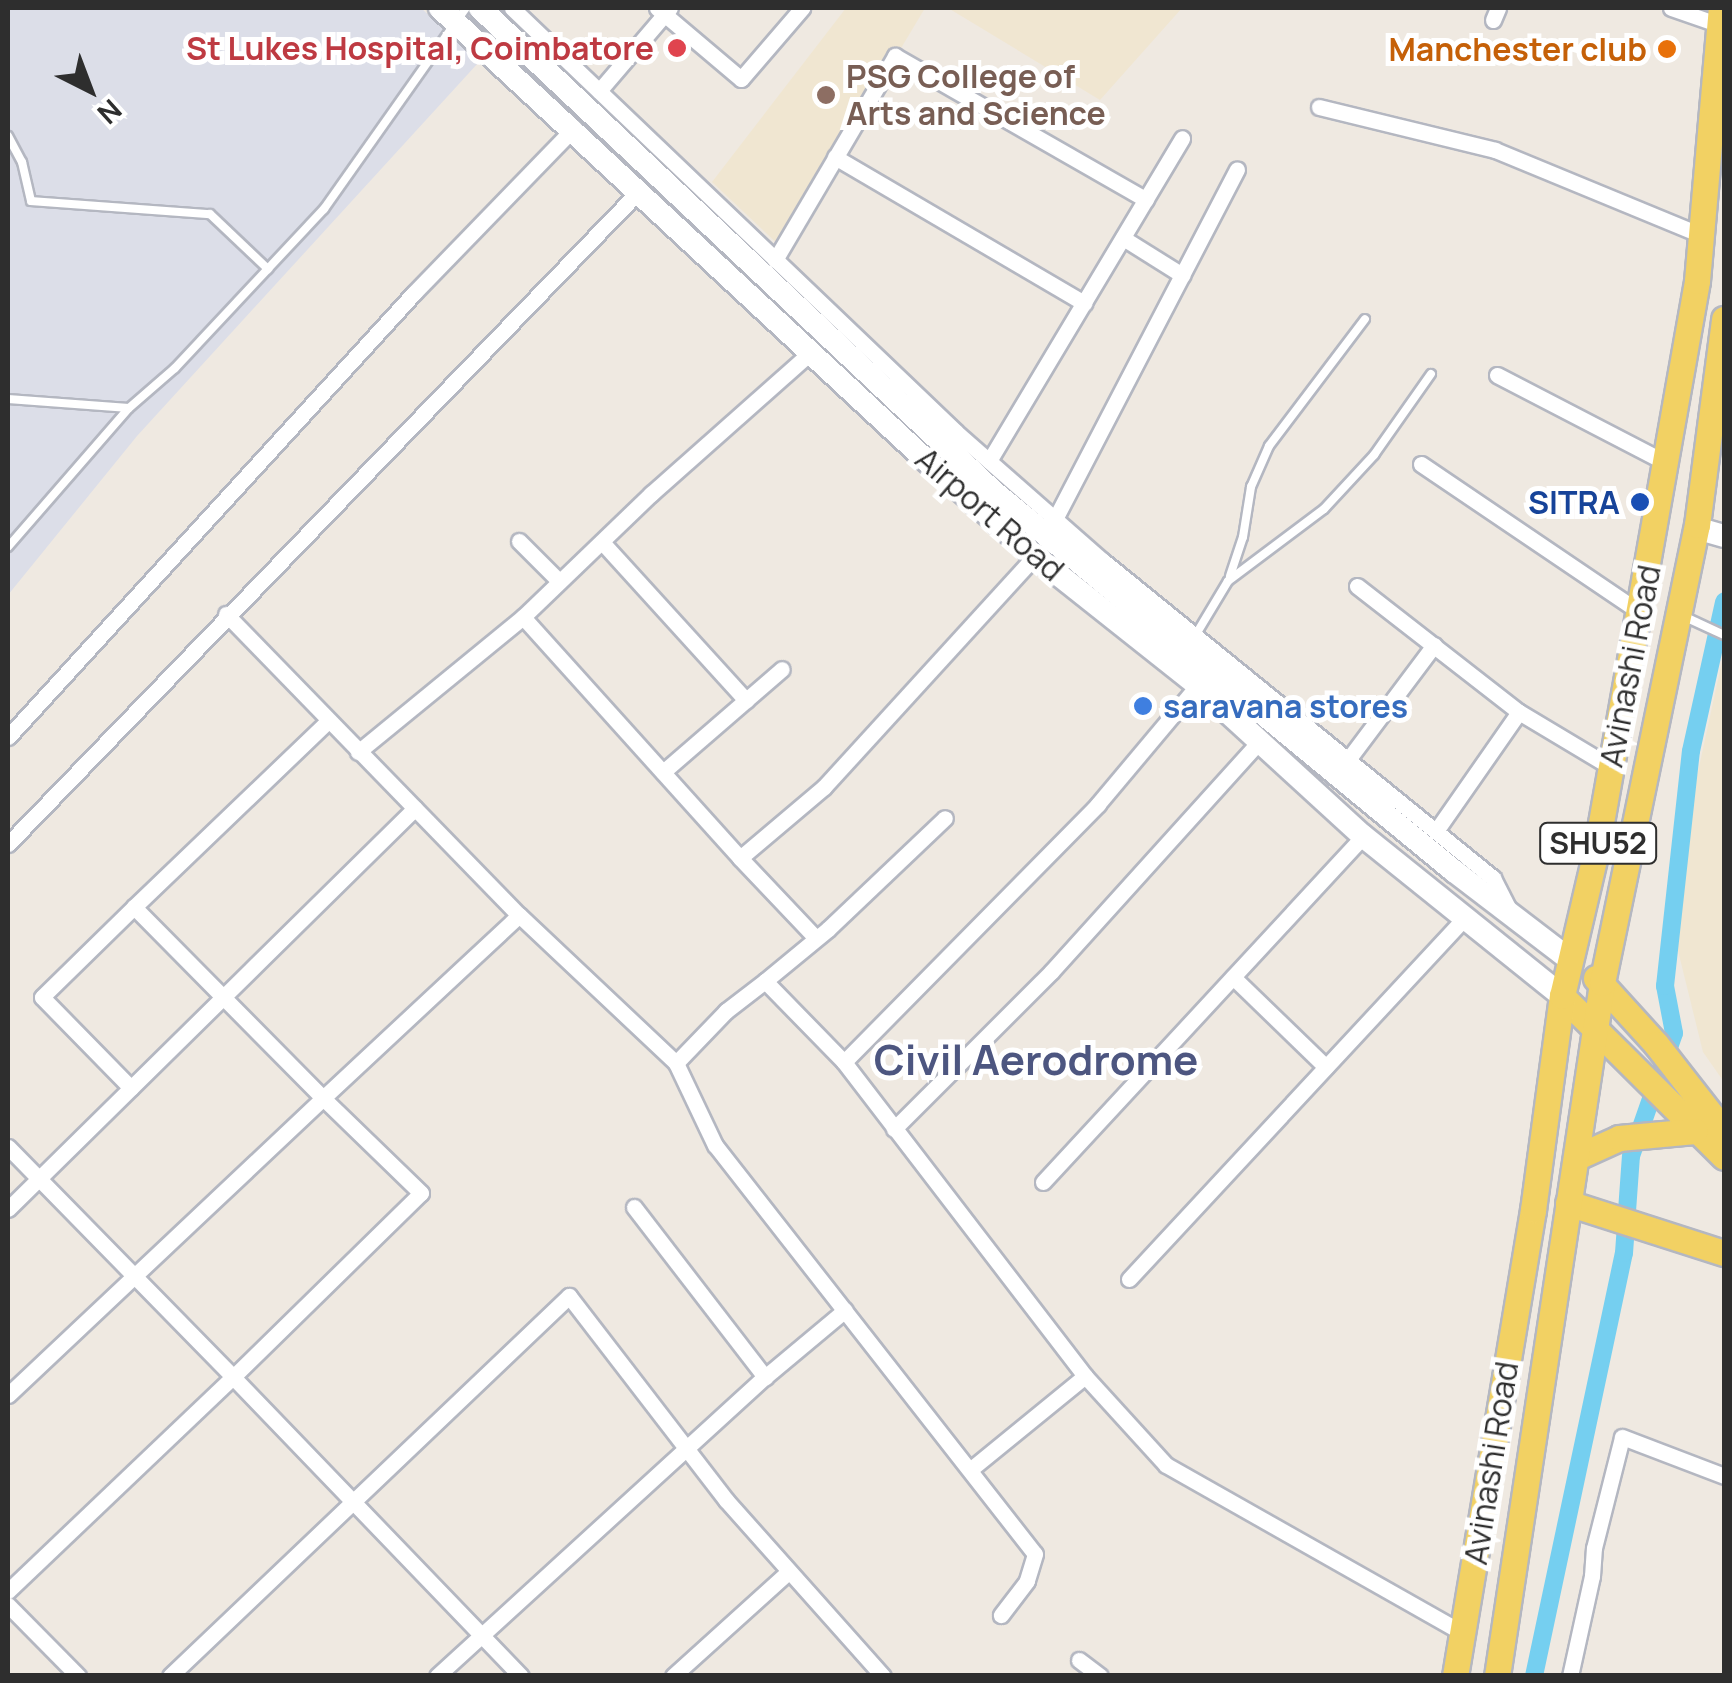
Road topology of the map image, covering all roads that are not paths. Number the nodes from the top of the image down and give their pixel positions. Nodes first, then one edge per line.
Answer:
1 (480, 8) edge
2 (512, 8) edge
3 (802, 8) edge
4 (1671, 8) edge
5 (664, 10) edge
6 (454, 12) edge
7 (1720, 16) edge
8 (599, 91) junction
9 (1318, 107) dead end
10 (574, 128) junction
11 (8, 136) edge
12 (1182, 138) dead end
13 (835, 158) junction
14 (1237, 170) dead end
15 (639, 191) junction
16 (1146, 200) junction
17 (1700, 235) junction
18 (1123, 238) junction
19 (776, 260) junction
20 (268, 269) junction
21 (1182, 275) junction
22 (1084, 303) junction
23 (1724, 319) edge
24 (1365, 320) dead end
25 (812, 351) junction
26 (1431, 374) dead end
27 (1497, 375) dead end
28 (8, 399) edge
29 (129, 408) junction
30 (989, 461) junction
31 (1665, 462) junction
32 (1421, 464) dead end
33 (1055, 519) junction
34 (1696, 528) junction
35 (1724, 536) edge
36 (518, 541) dead end
37 (602, 542) junction
38 (8, 547) edge
39 (1036, 556) junction
40 (558, 580) junction
41 (1228, 581) junction
42 (1357, 586) dead end
43 (1641, 612) junction
44 (1678, 613) junction
45 (226, 614) junction
46 (523, 617) junction
47 (1724, 635) edge
48 (1195, 636) junction
49 (1434, 646) junction
50 (782, 669) dead end
51 (1198, 685) junction
52 (746, 700) junction
53 (1519, 712) junction
54 (328, 721) junction
55 (8, 738) edge
56 (1258, 743) junction
57 (358, 752) junction
58 (1347, 761) junction
59 (1610, 767) junction
60 (663, 772) junction
61 (415, 808) junction
62 (944, 818) dead end
63 (1436, 831) junction
64 (1363, 836) junction
65 (8, 844) edge
66 (740, 858) junction
67 (134, 907) junction
68 (1510, 914) junction
69 (519, 916) junction
70 (1465, 918) junction
71 (816, 938) junction
72 (1569, 959) junction
73 (1233, 976) junction
74 (766, 981) junction
75 (1602, 983) junction
76 (1562, 996) junction
77 (223, 998) junction
78 (1597, 1028) junction
79 (676, 1062) junction
80 (844, 1062) junction
81 (1326, 1067) junction
82 (131, 1088) junction
83 (323, 1098) junction
84 (1690, 1125) junction
85 (894, 1130) junction
86 (1724, 1131) edge
87 (8, 1146) edge
88 (1577, 1157) junction
89 (1724, 1157) edge
90 (41, 1176) junction
91 (1042, 1182) dead end
92 (1578, 1206) junction
93 (634, 1207) dead end
94 (8, 1209) edge
95 (1724, 1253) edge
96 (134, 1276) junction
97 (1129, 1279) dead end
98 (845, 1310) junction
99 (233, 1376) junction
100 (765, 1376) junction
101 (1085, 1376) junction
102 (8, 1395) edge
103 (686, 1448) junction
104 (971, 1469) junction
105 (1724, 1476) edge
106 (354, 1501) junction
107 (788, 1572) junction
108 (8, 1591) edge
109 (8, 1605) edge
110 (1001, 1615) dead end
111 (482, 1633) junction
112 (1463, 1634) junction
113 (1079, 1660) dead end
114 (1456, 1670) edge
115 (872, 1672) edge
116 (1497, 1675) edge
117 (78, 1676) edge
118 (170, 1676) edge
119 (436, 1676) edge
120 (521, 1676) edge
121 (673, 1676) edge
122 (1100, 1676) edge
123 (1570, 1676) edge

1 - 68 street, Airport Road
2 - 8 street
3 - 5 street
4 - 7 street
5 - 8 street
6 - 10 street, Airport Road
6 - 20 lane
7 - 17 main road, Avinashi Road / SHU52
8 - 19 street
9 - 17 street
10 - 15 street, Airport Road
10 - 55 street
11 - 20 lane
12 - 16 street
13 - 16 street
13 - 19 street
13 - 22 street
14 - 21 street
15 - 25 street, Airport Road
15 - 45 street
16 - 18 street
17 - 31 main road, Avinashi Road / SHU52
18 - 21 street
18 - 22 street
19 - 30 street
20 - 29 lane
21 - 33 street
22 - 30 street
23 - 34 main road, Avinashi Road / SHU52
24 - 41 lane
25 - 37 street
25 - 39 street, Airport Road
26 - 41 lane
27 - 31 street
28 - 29 lane
29 - 38 lane
30 - 33 street
31 - 43 main road, Avinashi Road / SHU52
32 - 43 street
33 - 48 street
34 - 35 street
34 - 44 main road, Avinashi Road / SHU52
36 - 40 street
37 - 40 street
37 - 52 street
39 - 51 street, Airport Road
39 - 66 street
40 - 46 street
41 - 48 lane
42 - 49 street
43 - 59 main road, Avinashi Road / SHU52
44 - 47 lane
44 - 75 main road, Avinashi Road / SHU52
45 - 54 street
45 - 65 street
46 - 57 street
46 - 60 street
48 - 58 street
49 - 53 street
49 - 58 street
50 - 52 street
51 - 56 street, Airport Road
51 - 80 street
52 - 60 street
53 - 59 street
53 - 63 street
54 - 57 street
54 - 67 street
56 - 64 street, Airport Road
56 - 85 street
57 - 61 street
58 - 63 street
59 - 72 main road, Avinashi Road / SHU52
60 - 66 street
61 - 69 street
61 - 77 street
62 - 71 street
63 - 68 street
64 - 70 street, Airport Road
64 - 73 street
66 - 71 street
67 - 77 street
67 - 82 street
68 - 72 street, Airport Road
69 - 79 street
69 - 83 street
70 - 76 street, Airport Road
70 - 81 street
71 - 74 street
72 - 75 main road
72 - 76 main road, Avinashi Road / SHU52
73 - 81 street
73 - 91 street
74 - 79 street
74 - 80 street
75 - 78 main road, Avinashi Road / SHU52
75 - 86 main road
76 - 78 main road
76 - 112 main road, Avinashi Road / SHU52
77 - 82 street
77 - 83 street
78 - 84 main road
78 - 88 main road, Avinashi Road / SHU52
79 - 98 street
80 - 85 street
81 - 97 street
82 - 90 street
83 - 96 street
83 - 99 street
84 - 88 main road
84 - 89 main road
85 - 101 street
87 - 90 street
88 - 92 main road, Avinashi Road / SHU52
90 - 94 street
90 - 96 street
92 - 95 main road
92 - 116 main road, Avinashi Road / SHU52
93 - 100 street
96 - 99 street
96 - 102 street
98 - 100 street
98 - 104 street
99 - 106 street
99 - 108 street
100 - 103 street
101 - 104 street
101 - 112 street
103 - 106 street
103 - 107 street
103 - 111 street
104 - 110 street
105 - 123 street
106 - 111 street
106 - 118 street
107 - 115 street
107 - 121 street
109 - 117 street
111 - 119 street
111 - 120 street
112 - 114 main road, Avinashi Road / SHU52
113 - 122 street
114 - 116 main road

